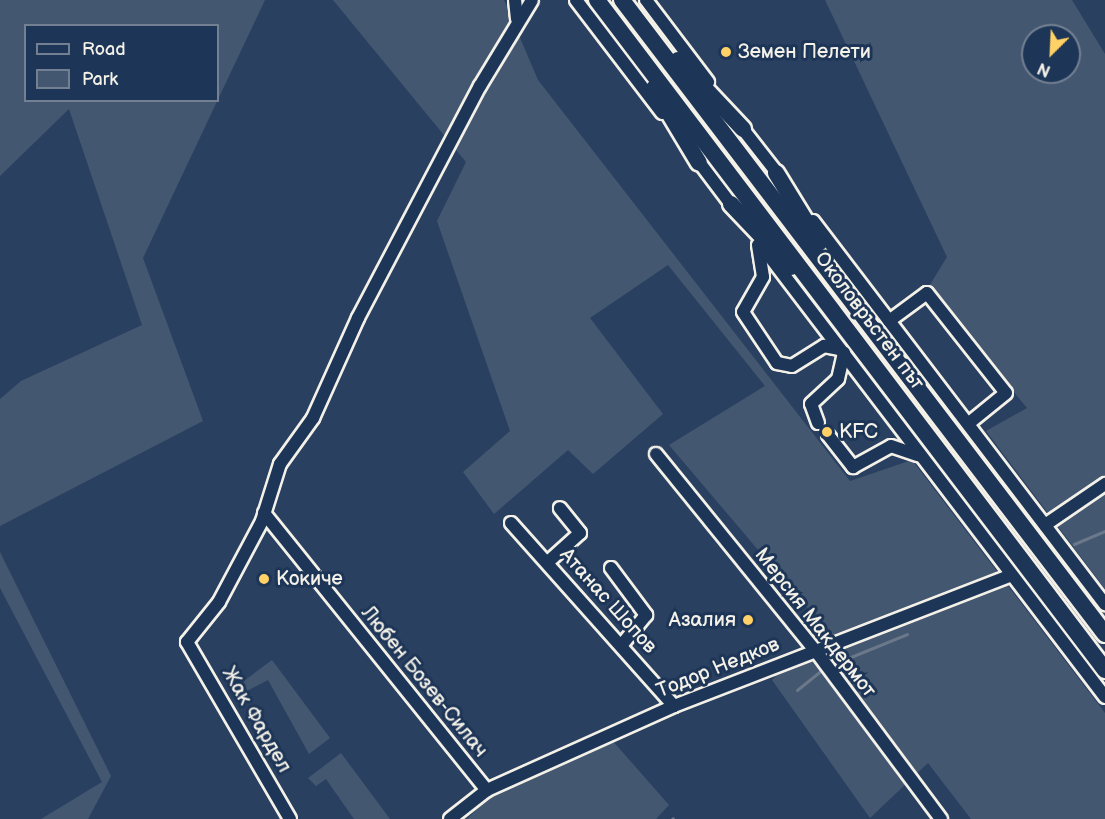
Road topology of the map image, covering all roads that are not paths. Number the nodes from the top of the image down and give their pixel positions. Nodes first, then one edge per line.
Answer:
1 (515, 0) edge
2 (532, 0) edge
3 (576, 0) edge
4 (597, 0) edge
5 (622, 0) edge
6 (646, 0) edge
7 (517, 19) junction
8 (621, 33) junction
9 (743, 129) junction
10 (699, 163) junction
11 (776, 172) junction
12 (731, 204) junction
13 (756, 238) junction
14 (852, 297) junction
15 (842, 321) junction
16 (889, 321) junction
17 (842, 351) junction
18 (818, 423) dead end
19 (968, 423) junction
20 (828, 435) dead end
21 (656, 454) dead end
22 (926, 463) junction
23 (1105, 484) edge
24 (560, 508) dead end
25 (264, 513) junction
26 (511, 523) dead end
27 (1046, 525) junction
28 (548, 562) junction
29 (611, 568) dead end
30 (1012, 575) junction
31 (1105, 604) edge
32 (1105, 634) edge
33 (622, 645) junction
34 (818, 655) junction
35 (1105, 670) edge
36 (1105, 697) edge
37 (674, 706) junction
38 (487, 790) junction
39 (290, 819) edge
40 (450, 819) edge
41 (941, 819) edge

1 - 7 street
2 - 7 street
3 - 10 street
4 - 8 highway, Околовръстен път
5 - 9 highway
5 - 14 highway, Околовръстен път
6 - 9 street
7 - 25 street
8 - 10 highway
8 - 15 highway, Околовръстен път
9 - 11 street
10 - 12 street
11 - 14 highway
11 - 16 street
12 - 13 street
12 - 15 highway
13 - 17 street
13 - 17 street
14 - 32 highway, Околовръстен път
15 - 35 highway, Околовръстен път
16 - 19 street
16 - 19 street
17 - 18 street
17 - 22 street
19 - 27 street
20 - 22 street
21 - 34 street, Мерсия Макдермот
22 - 30 street
23 - 27 street
24 - 28 street
25 - 38 street, Любен Бозев-Силач
25 - 39 street, Жак Фардел
26 - 28 street, Атанас Шопов
27 - 31 street
28 - 33 street, Атанас Шопов
29 - 33 street
30 - 34 street, Тодор Недков
30 - 36 street
33 - 37 street, Атанас Шопов
34 - 37 street, Тодор Недков
34 - 41 street, Мерсия Макдермот
37 - 38 street, Тодор Недков
38 - 40 street, Тодор Недков

